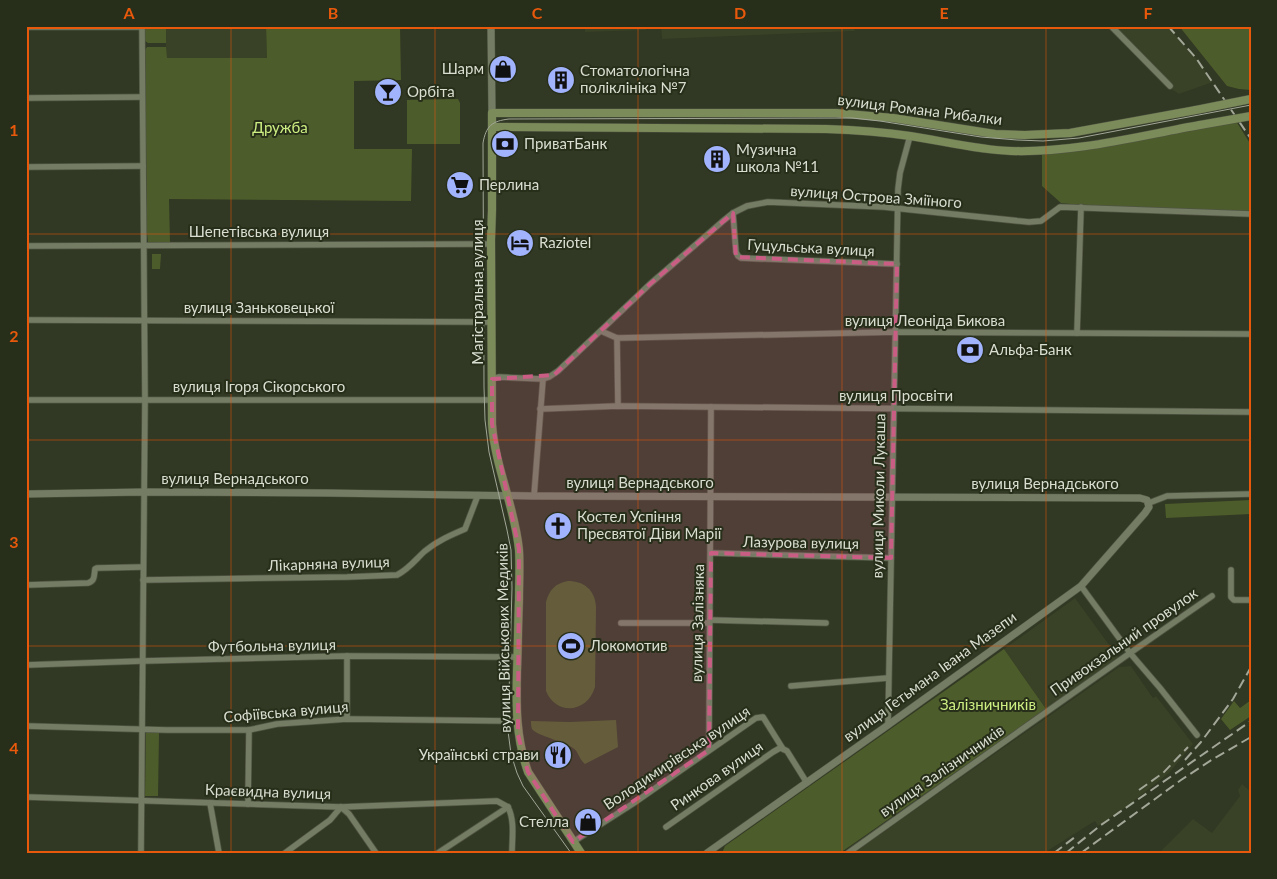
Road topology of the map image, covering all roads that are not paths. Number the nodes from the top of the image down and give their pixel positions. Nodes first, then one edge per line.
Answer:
1 (492, 26) edge
2 (1111, 26) edge
3 (26, 27) edge
4 (142, 27) edge
5 (1170, 86) dead end
6 (142, 97) junction
7 (26, 98) edge
8 (1251, 99) edge
9 (492, 113) junction
10 (1251, 116) edge
11 (493, 127) junction
12 (910, 136) junction
13 (143, 166) junction
14 (26, 167) edge
15 (1081, 207) junction
16 (898, 208) junction
17 (733, 213) junction
18 (1251, 214) edge
19 (491, 244) junction
20 (26, 246) edge
21 (144, 246) junction
22 (897, 264) junction
23 (26, 320) edge
24 (144, 320) junction
25 (492, 322) junction
26 (600, 331) junction
27 (896, 332) junction
28 (1077, 333) junction
29 (1251, 334) edge
30 (617, 338) junction
31 (492, 379) junction
32 (543, 379) junction
33 (145, 399) junction
34 (26, 400) edge
35 (492, 400) junction
36 (618, 406) junction
37 (711, 407) junction
38 (894, 408) junction
39 (540, 409) junction
40 (1251, 412) edge
41 (144, 492) junction
42 (26, 494) edge
43 (1251, 494) edge
44 (478, 495) junction
45 (508, 496) junction
46 (534, 496) junction
47 (711, 497) junction
48 (893, 498) junction
49 (1148, 503) junction
50 (711, 553) junction
51 (891, 558) junction
52 (143, 568) junction
53 (1231, 570) dead end
54 (143, 580) junction
55 (26, 585) edge
56 (1081, 586) junction
57 (1212, 596) dead end
58 (1251, 600) edge
59 (710, 621) junction
60 (621, 623) dead end
61 (826, 623) dead end
62 (1130, 653) junction
63 (347, 656) junction
64 (518, 657) junction
65 (142, 661) junction
66 (26, 665) edge
67 (888, 678) junction
68 (791, 686) dead end
69 (1052, 709) joint
70 (347, 718) junction
71 (517, 721) junction
72 (888, 725) junction
73 (26, 726) edge
74 (142, 729) junction
75 (249, 730) junction
76 (1196, 735) dead end
77 (783, 749) junction
78 (709, 750) junction
79 (807, 783) junction
80 (26, 798) edge
81 (141, 800) junction
82 (210, 803) junction
83 (248, 804) junction
84 (340, 807) junction
85 (508, 807) junction
86 (666, 827) dead end
87 (573, 842) junction
88 (141, 853) edge
89 (219, 853) edge
90 (285, 853) edge
91 (376, 853) edge
92 (438, 853) edge
93 (512, 853) edge
94 (581, 853) edge
95 (706, 853) edge
96 (848, 853) edge

1 - 9 street, Магістральна вулиця
2 - 5 street
3 - 4 street
4 - 6 street
6 - 7 street
6 - 13 street
8 - 9 main road, вулиця Романа Рибалки, bridge
9 - 11 main road, Магістральна вулиця
10 - 12 main road, вулиця Романа Рибалки, bridge
11 - 12 main road, вулиця Романа Рибалки
11 - 19 main road, Магістральна вулиця
12 - 16 street, вулиця Миколи Лукаша
13 - 14 street
13 - 21 street
15 - 16 street, вулиця Острова Зміїного
15 - 18 street, вулиця Острова Зміїного
15 - 28 street
16 - 17 street, вулиця Острова Зміїного
16 - 22 street, вулиця Миколи Лукаша
17 - 22 street, Гуцульська вулиця
17 - 26 street, вулиця Острова Зміїного
19 - 21 street, Шепетівська вулиця
19 - 25 main road, Магістральна вулиця
20 - 21 street, Шепетівська вулиця
21 - 24 street
22 - 27 street, вулиця Миколи Лукаша
23 - 24 street, вулиця Заньковецької
24 - 25 street, вулиця Заньковецької
24 - 33 street
25 - 31 main road, Магістральна вулиця
26 - 30 street, вулиця Леоніда Бикова
26 - 32 street, вулиця Острова Зміїного
27 - 28 street, вулиця Леоніда Бикова
27 - 30 street, вулиця Леоніда Бикова
27 - 38 street, вулиця Миколи Лукаша
28 - 29 street, вулиця Леоніда Бикова
30 - 36 street
31 - 32 street
31 - 35 main road, Магістральна вулиця
32 - 39 street
33 - 34 street, вулиця Ігоря Сікорського
33 - 35 street, вулиця Ігоря Сікорського
33 - 41 street
35 - 45 main road, Магістральна вулиця
36 - 37 street, вулиця Просвіти
36 - 39 street, вулиця Просвіти
37 - 38 street, вулиця Просвіти
37 - 47 street, вулиця Залізняка
38 - 40 street, вулиця Просвіти
38 - 48 street, вулиця Миколи Лукаша
39 - 46 street
41 - 42 street, вулиця Вернадського
41 - 44 street, вулиця Вернадського
41 - 52 street
43 - 49 street, вулиця Вернадського
44 - 45 street, вулиця Вернадського
44 - 54 street, Лікарняна вулиця
45 - 46 street, вулиця Вернадського
45 - 64 main road, вулиця Військових Медиків
46 - 47 street, вулиця Вернадського
47 - 48 street, вулиця Вернадського
47 - 50 street, вулиця Залізняка
48 - 49 street, вулиця Вернадського
48 - 51 street, вулиця Миколи Лукаша
49 - 56 street, вулиця Гетьмана Івана Мазепи
50 - 51 street, Лазурова вулиця
50 - 59 street, вулиця Залізняка
51 - 67 street, вулиця Миколи Лукаша
52 - 54 street
52 - 55 street
53 - 58 street
54 - 65 street
56 - 62 street
56 - 72 street, вулиця Гетьмана Івана Мазепи
57 - 62 street, Привокзальний провулок
59 - 60 street
59 - 61 street
59 - 78 street, вулиця Залізняка
62 - 69 street, Привокзальний провулок
62 - 76 street
63 - 64 street, Футбольна вулиця
63 - 65 street, Футбольна вулиця
63 - 70 street
64 - 71 main road, вулиця Військових Медиків
65 - 66 street, Футбольна вулиця
65 - 74 street
67 - 68 street
67 - 72 street, вулиця Миколи Лукаша
69 - 96 street, вулиця Залізничників
70 - 71 street, Софіївська вулиця
70 - 75 street, Софіївська вулиця
71 - 87 main road, вулиця Військових Медиків
72 - 79 street, вулиця Гетьмана Івана Мазепи
73 - 74 street, Софіївська вулиця
74 - 75 street, Софіївська вулиця
74 - 81 street
75 - 83 street
77 - 78 street, Володимирівська вулиця
77 - 79 street
77 - 86 street, Ринкова вулиця
78 - 87 street, Володимирівська вулиця
79 - 95 street, вулиця Гетьмана Івана Мазепи
80 - 81 street, Краєвидна вулиця
81 - 82 street, Краєвидна вулиця
81 - 88 street
82 - 83 street, Краєвидна вулиця
82 - 89 street
83 - 84 street, Краєвидна вулиця
84 - 85 street, Краєвидна вулиця
84 - 90 street
84 - 91 street
85 - 92 street
85 - 93 street
87 - 94 main road, вулиця Військових Медиків

